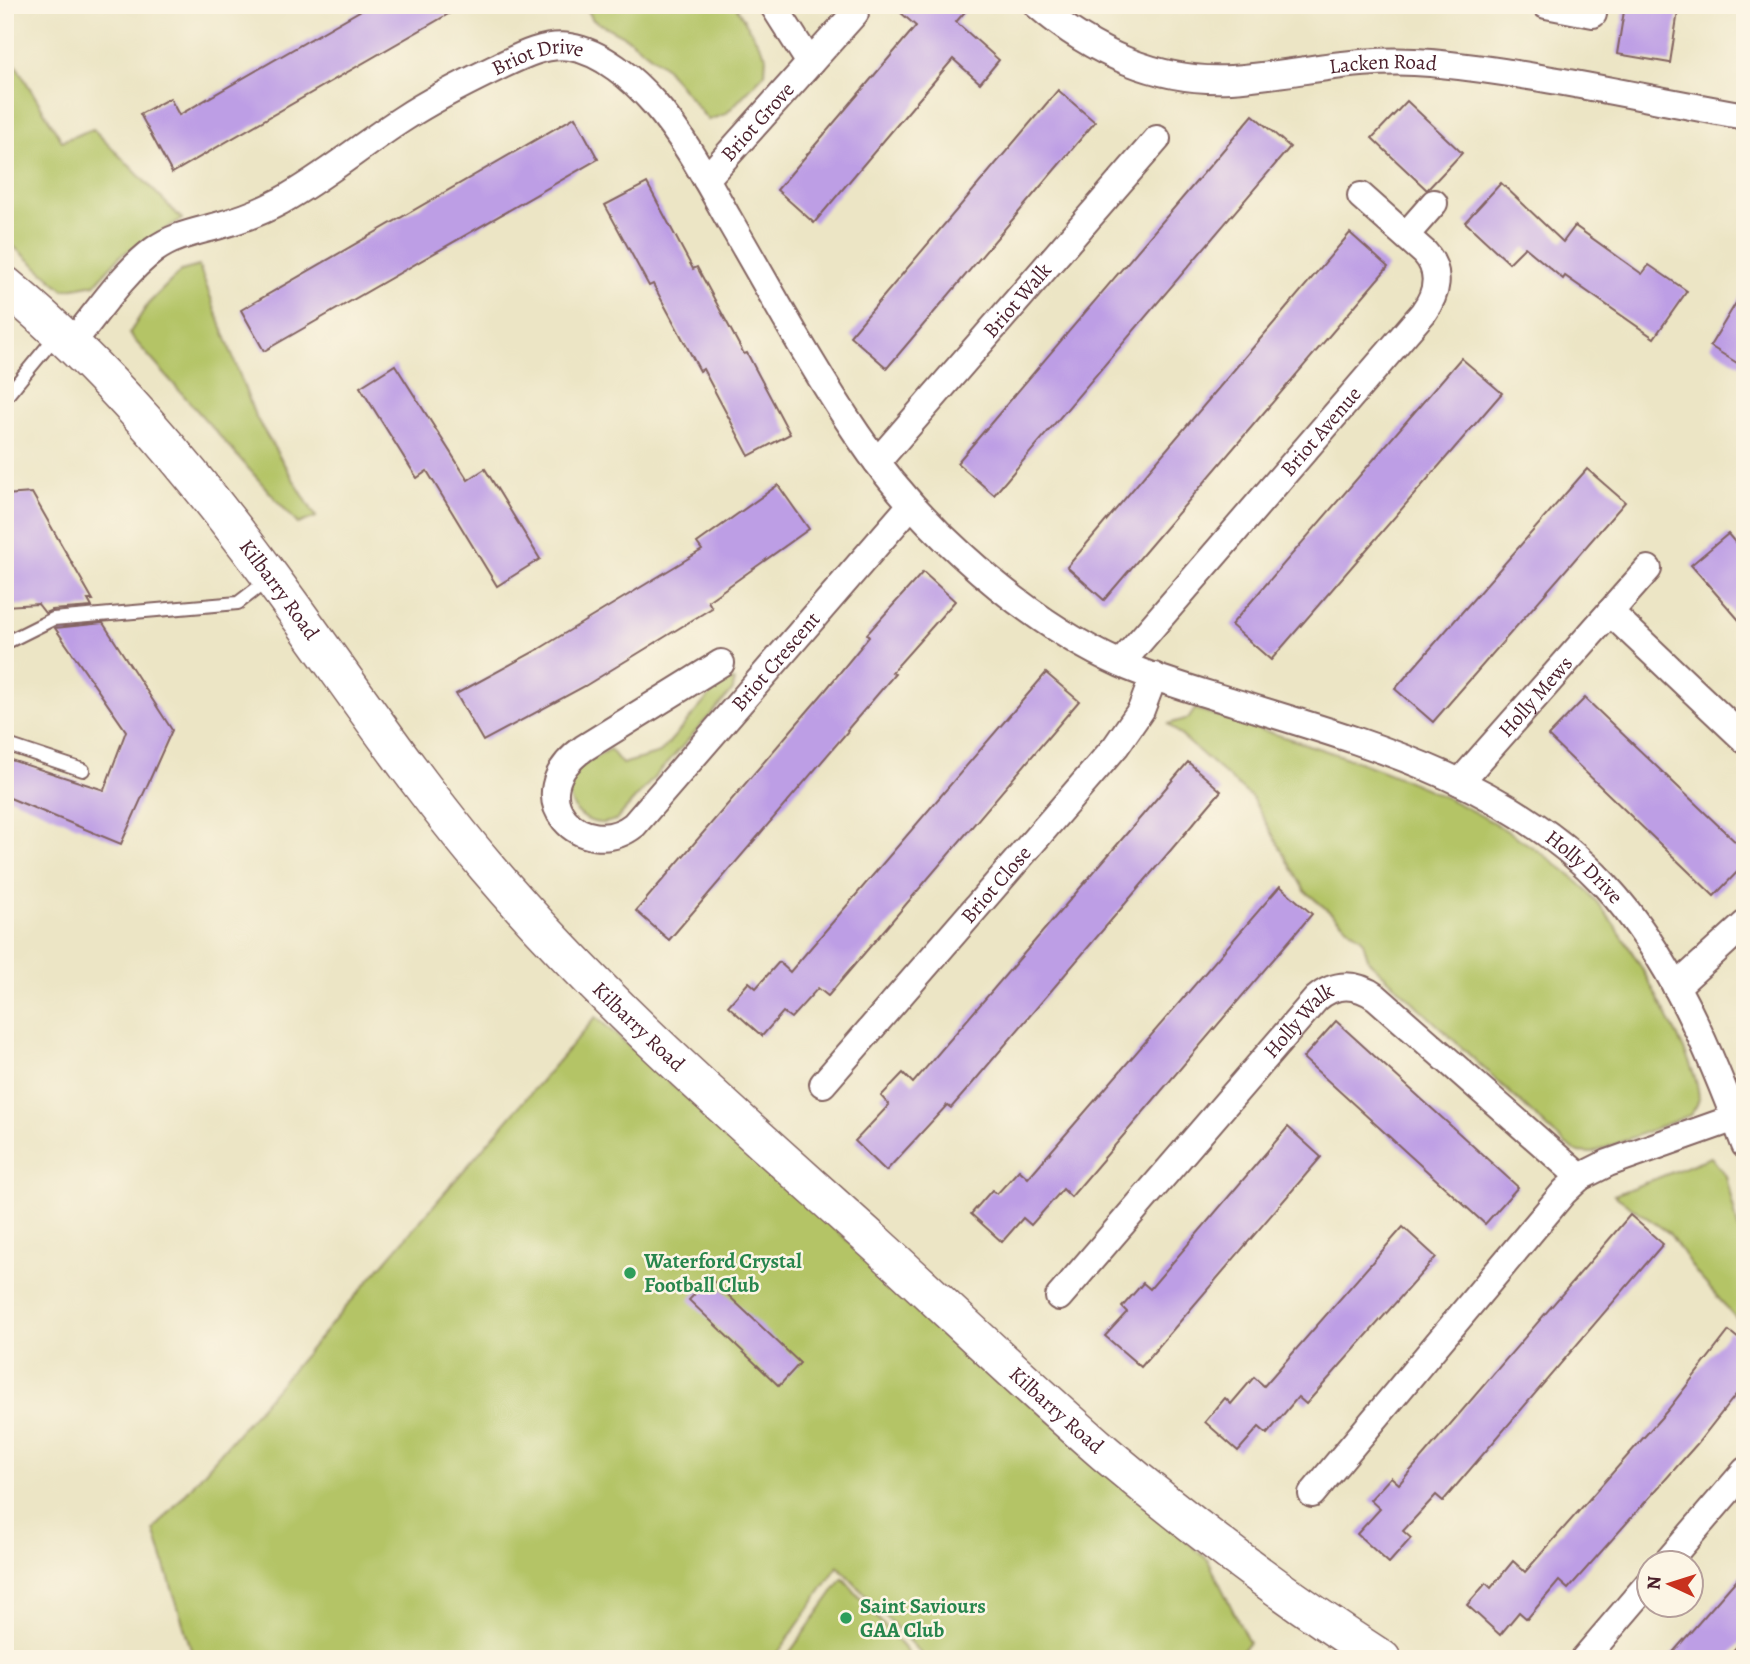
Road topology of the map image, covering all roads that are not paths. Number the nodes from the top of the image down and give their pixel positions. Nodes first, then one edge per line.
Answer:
1 (773, 5) edge
2 (1037, 5) edge
3 (1546, 5) edge
4 (855, 13) dead end
5 (1593, 14) dead end
6 (810, 63) junction
7 (1745, 116) edge
8 (1157, 139) dead end
9 (706, 179) junction
10 (1361, 196) dead end
11 (1434, 203) dead end
12 (1406, 235) junction
13 (5, 285) edge
14 (65, 339) junction
15 (5, 398) edge
16 (877, 462) junction
17 (911, 505) junction
18 (1648, 569) dead end
19 (271, 578) junction
20 (1611, 612) junction
21 (5, 643) edge
22 (721, 663) dead end
23 (1121, 663) junction
24 (1154, 676) junction
25 (1745, 740) edge
26 (5, 744) edge
27 (83, 770) dead end
28 (1460, 782) junction
29 (1745, 924) edge
30 (1676, 987) junction
31 (823, 1083) dead end
32 (1735, 1118) junction
33 (1745, 1145) edge
34 (1580, 1177) junction
35 (1059, 1297) dead end
36 (1745, 1471) edge
37 (1312, 1494) dead end
38 (1680, 1548) edge
39 (1634, 1600) edge
40 (1382, 1659) edge
41 (1584, 1659) edge

1 - 6 street, Briot Grove
2 - 7 street, Lacken Road
3 - 5 street
4 - 6 street, Briot Grove
6 - 9 street, Briot Grove
8 - 16 street, Briot Walk
9 - 14 street, Briot Drive
9 - 16 street, Briot Drive
10 - 12 street, Briot Avenue
11 - 12 street
12 - 23 street, Briot Avenue
13 - 14 street, Kilbarry Road
14 - 15 lane
14 - 19 street, Kilbarry Road
16 - 17 street, Briot Drive
17 - 22 street, Briot Crescent
17 - 23 street, Briot Drive
18 - 20 street, Holly Mews
19 - 21 lane
19 - 40 street, Kilbarry Road
20 - 25 street
20 - 28 street, Holly Mews
23 - 24 street, Briot Drive
24 - 28 street, Holly Drive
24 - 31 street, Briot Close
26 - 27 lane
28 - 30 street, Holly Drive
29 - 30 street
30 - 32 street, Holly Drive
32 - 33 street, Holly Drive
32 - 34 street
34 - 35 street, Holly Walk
34 - 37 street
36 - 38 street
39 - 41 street

